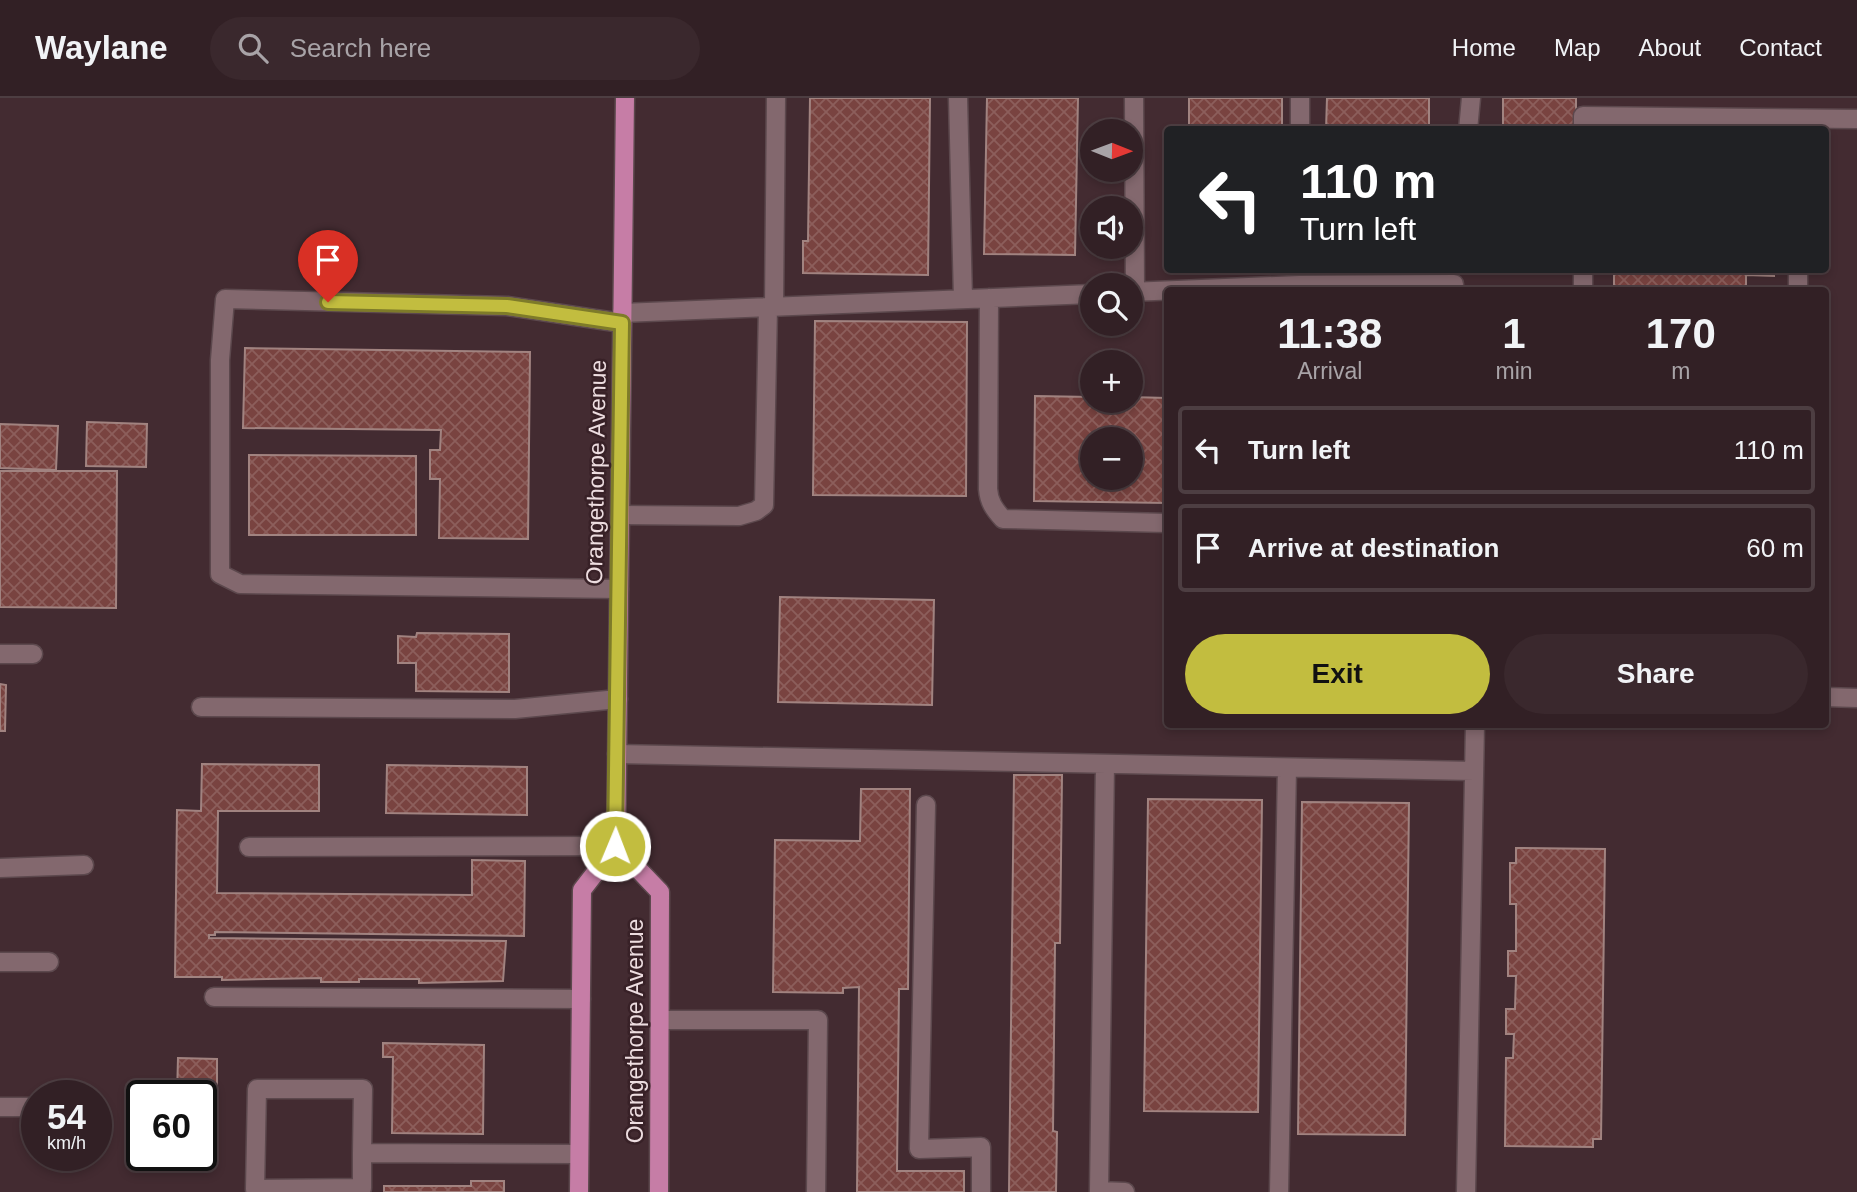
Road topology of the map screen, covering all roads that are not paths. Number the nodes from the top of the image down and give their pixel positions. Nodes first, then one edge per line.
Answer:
1 (625, 98) edge
2 (776, 98) edge
3 (958, 98) edge
4 (1134, 98) edge
5 (1300, 98) edge
6 (1471, 98) edge
7 (1590, 114) edge
8 (1857, 119) edge
9 (1798, 124) edge
10 (1300, 126) edge
11 (1468, 126) edge
12 (1133, 273) edge
13 (1299, 277) edge
14 (1455, 281) edge
15 (1188, 287) edge
16 (1164, 289) edge
17 (1143, 291) edge
18 (1080, 294) edge
19 (989, 298) junction
20 (963, 299) junction
21 (771, 307) junction
22 (622, 318) junction
23 (620, 515) junction
24 (1164, 523) edge
25 (619, 589) junction
26 (0, 654) edge
27 (33, 654) dead end
28 (1829, 697) edge
29 (1857, 698) edge
30 (618, 699) junction
31 (201, 707) dead end
32 (1475, 728) edge
33 (617, 754) junction
34 (1105, 764) junction
35 (1287, 768) junction
36 (1474, 771) junction
37 (926, 805) dead end
38 (249, 846) dead end
39 (615, 846) junction
40 (84, 865) dead end
41 (0, 868) edge
42 (0, 962) edge
43 (49, 962) dead end
44 (214, 997) dead end
45 (581, 999) junction
46 (660, 1020) junction
47 (0, 1107) edge
48 (21, 1107) edge
49 (362, 1153) junction
50 (579, 1154) junction
51 (579, 1192) edge
52 (659, 1192) edge
53 (816, 1192) edge
54 (981, 1192) edge
55 (1125, 1192) edge
56 (1279, 1192) edge
57 (1466, 1192) edge

1 - 22 main road, Orangethorpe Avenue
2 - 21 lane
3 - 20 lane
4 - 12 lane
5 - 10 lane
6 - 11 lane
7 - 9 lane
8 - 9 lane
13 - 14 lane
13 - 15 lane
16 - 17 lane
18 - 19 lane
19 - 20 lane
19 - 24 lane
20 - 21 lane
21 - 22 lane
21 - 23 lane
22 - 23 main road, Orangethorpe Avenue
22 - 25 lane
23 - 25 main road, Orangethorpe Avenue
25 - 30 main road, Orangethorpe Avenue
26 - 27 lane
28 - 29 lane
30 - 31 lane
30 - 33 main road, Orangethorpe Avenue
32 - 36 lane
33 - 34 lane
33 - 39 main road, Orangethorpe Avenue
34 - 35 lane
34 - 55 lane
35 - 36 lane
35 - 56 lane
36 - 57 lane
37 - 54 lane
38 - 39 lane
39 - 45 main road
39 - 46 main road, Orangethorpe Avenue
40 - 41 lane
42 - 43 lane
44 - 45 lane
45 - 50 main road
46 - 52 main road, Orangethorpe Avenue
46 - 53 lane
47 - 48 lane
49 - 49 lane
49 - 50 lane
50 - 51 main road

